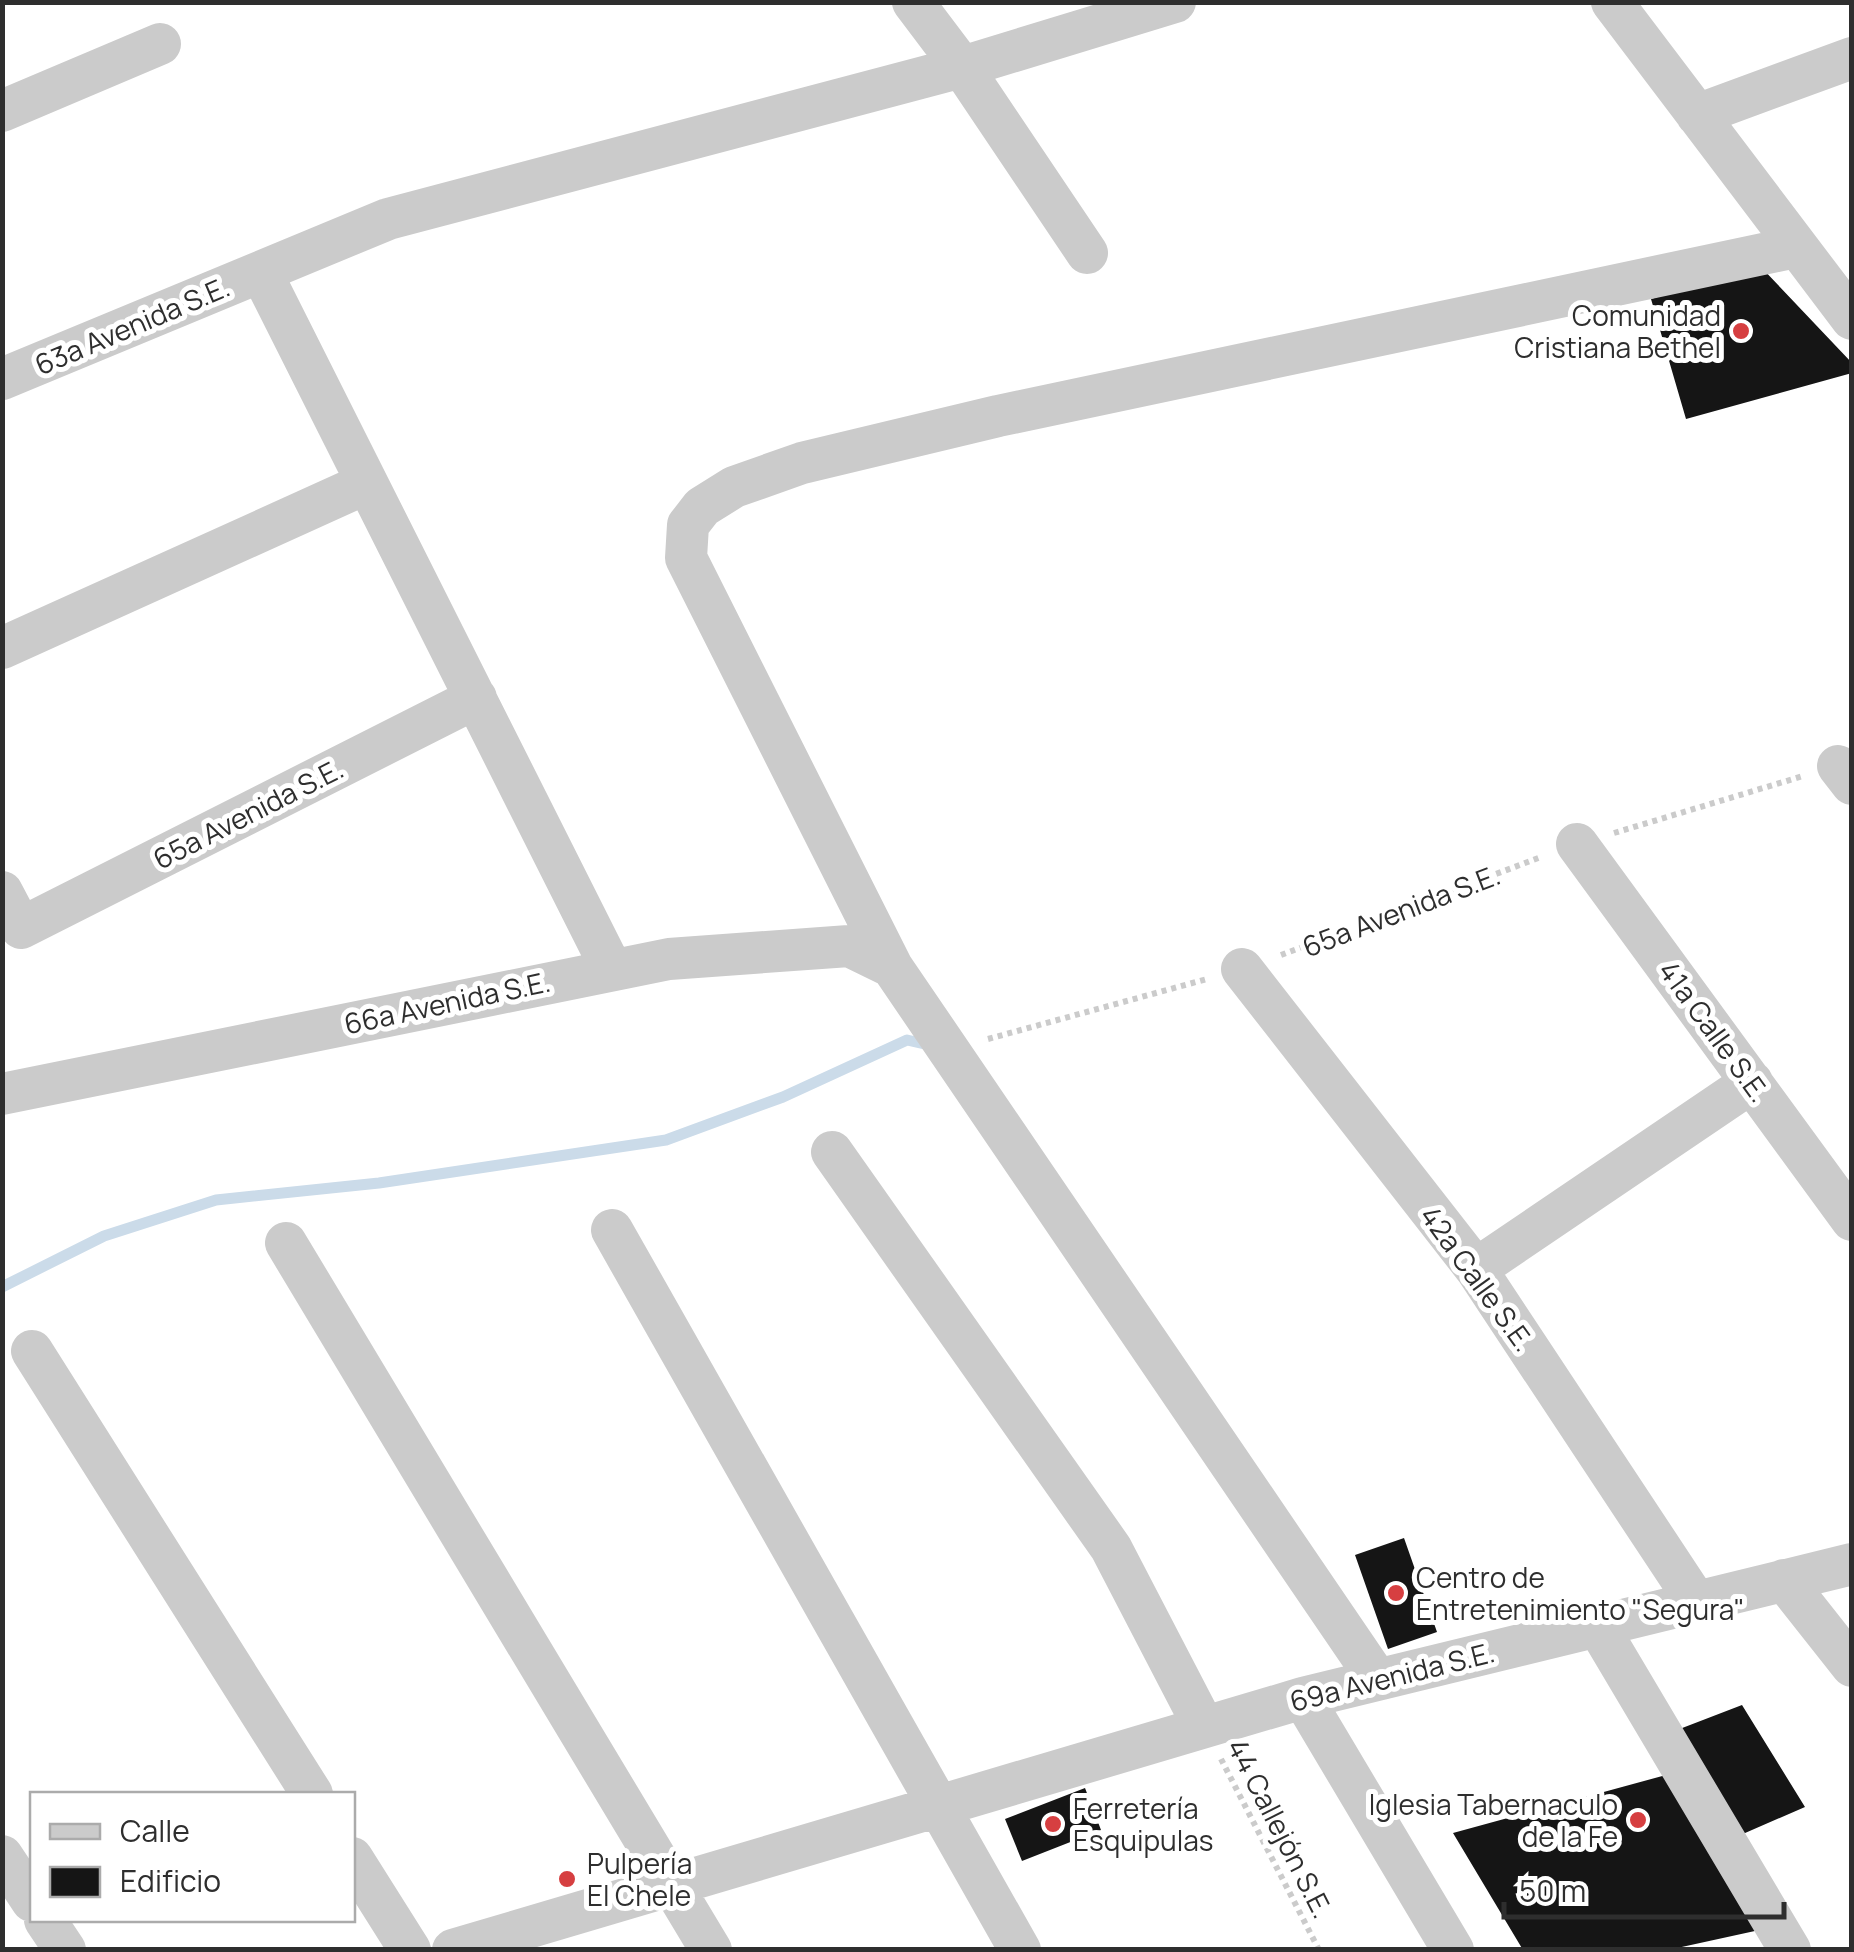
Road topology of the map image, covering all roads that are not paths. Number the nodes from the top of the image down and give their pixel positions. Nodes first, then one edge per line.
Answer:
1 (913, 2) edge
2 (1175, 2) edge
3 (1612, 2) edge
4 (160, 44) dead end
5 (1852, 58) edge
6 (962, 67) junction
7 (2, 111) edge
8 (1696, 115) junction
9 (1796, 247) junction
10 (1087, 253) dead end
11 (261, 272) junction
12 (1852, 319) edge
13 (2, 379) edge
14 (367, 483) junction
15 (2, 648) edge
16 (476, 698) junction
17 (1577, 844) road end
18 (12, 910) edge
19 (892, 967) junction
20 (611, 968) junction
21 (1242, 970) road end
22 (1752, 1082) junction
23 (2, 1094) edge
24 (832, 1152) dead end
25 (1852, 1220) edge
26 (612, 1230) dead end
27 (286, 1243) dead end
28 (1476, 1269) junction
29 (32, 1352) dead end
30 (1852, 1564) edge
31 (1784, 1580) junction
32 (1695, 1600) junction
33 (1597, 1625) junction
34 (1852, 1666) edge
35 (1377, 1679) junction
36 (1303, 1698) junction
37 (1204, 1727) junction
38 (311, 1792) edge
39 (937, 1808) junction
40 (2, 1856) edge
41 (355, 1863) edge
42 (671, 1887) junction
43 (30, 1898) edge
44 (46, 1922) edge
45 (65, 1950) edge
46 (410, 1950) edge
47 (453, 1950) edge
48 (711, 1950) edge
49 (1020, 1950) edge
50 (1453, 1950) edge
51 (1790, 1950) edge

1 - 6 street
2 - 6 street, 63a Avenida S.E.
3 - 8 street
4 - 7 street
5 - 8 street
6 - 10 street
6 - 11 street, 63a Avenida S.E.
8 - 9 street
9 - 12 street
9 - 19 street
11 - 13 street, 63a Avenida S.E.
11 - 14 street
14 - 15 street
14 - 16 street
16 - 18 street, 65a Avenida S.E.
16 - 20 street
17 - 22 street, 41a Calle S.E.
19 - 20 street, 66a Avenida S.E.
19 - 35 street
20 - 23 street, 66a Avenida S.E.
21 - 28 street, 42a Calle S.E.
22 - 25 street, 41a Calle S.E.
22 - 28 street
24 - 37 street
26 - 39 street
27 - 42 street
28 - 32 street, 42a Calle S.E.
29 - 38 street
30 - 31 street, 69a Avenida S.E.
31 - 32 street, 69a Avenida S.E.
31 - 34 street
32 - 33 street, 69a Avenida S.E.
33 - 35 street, 69a Avenida S.E.
33 - 51 street
35 - 36 street, 69a Avenida S.E.
36 - 37 street, 69a Avenida S.E.
36 - 50 street
37 - 39 street, 69a Avenida S.E.
39 - 42 street, 69a Avenida S.E.
39 - 49 street
40 - 43 street
41 - 46 street
42 - 47 street, 69a Avenida S.E.
42 - 48 street
44 - 45 street

